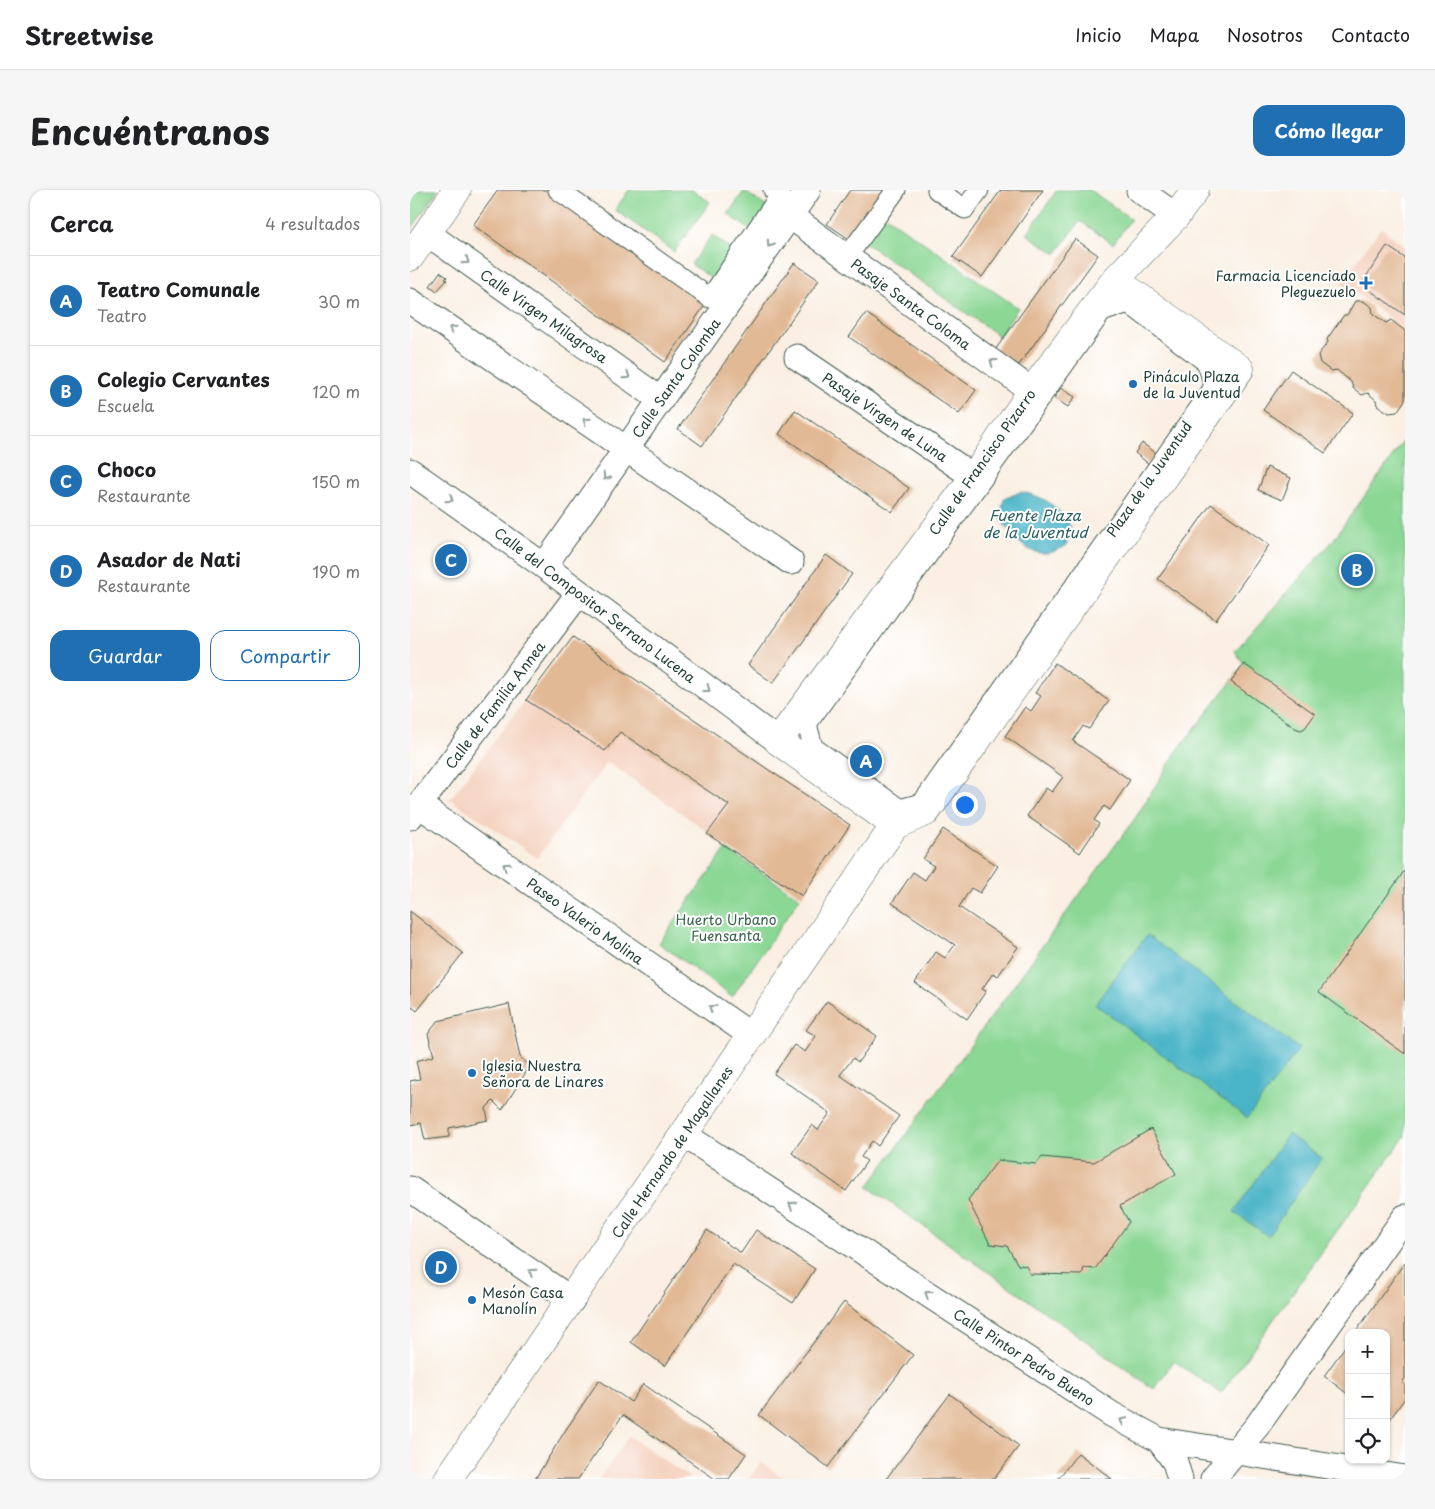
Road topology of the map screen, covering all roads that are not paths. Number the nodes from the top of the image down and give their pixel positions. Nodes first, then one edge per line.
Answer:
1 (457, 190) edge
2 (558, 190) edge
3 (773, 190) edge
4 (808, 190) edge
5 (896, 190) edge
6 (937, 190) edge
7 (979, 190) edge
8 (1139, 190) edge
9 (1194, 190) edge
10 (790, 216) junction
11 (1176, 216) junction
12 (427, 233) junction
13 (410, 257) edge
14 (847, 257) junction
15 (1115, 280) junction
16 (410, 301) edge
17 (797, 357) dead end
18 (1032, 391) junction
19 (661, 400) junction
20 (627, 448) junction
21 (410, 471) edge
22 (974, 477) junction
23 (791, 562) dead end
24 (544, 566) junction
25 (580, 593) junction
26 (778, 741) junction
27 (813, 747) joint
28 (415, 811) edge
29 (896, 825) junction
30 (752, 1036) junction
31 (683, 1134) junction
32 (410, 1189) edge
33 (1405, 1217) edge
34 (572, 1300) junction
35 (1160, 1440) junction
36 (1236, 1452) junction
37 (1405, 1478) edge
38 (448, 1479) edge
39 (1180, 1479) edge
40 (1213, 1479) edge

1 - 12 street
2 - 3 street
4 - 10 street, Calle Santa Colomba
5 - 14 street
6 - 7 street
8 - 11 street
9 - 11 street, Calle de Francisco Pizarro
10 - 14 street, Pasaje Santa Coloma
10 -> 19 street, Calle Santa Colomba
11 - 15 street, Calle de Francisco Pizarro
12 - 13 street
12 -> 19 street, Calle Virgen Milagrosa
18 -> 14 street, Pasaje Santa Coloma
15 - 18 street, Calle de Francisco Pizarro
15 - 29 street, Plaza de la Juventud
20 -> 16 street
17 - 22 street, Pasaje Virgen de Luna
18 - 22 street, Calle de Francisco Pizarro
19 - 20 street, Calle Santa Colomba
20 - 23 street
20 -> 24 street, Calle Santa Colomba
21 -> 24 street, Calle del Compositor Serrano Lucena
22 - 26 street, Calle de Francisco Pizarro
24 - 25 street, Calle del Compositor Serrano Lucena
25 -> 26 street, Calle del Compositor Serrano Lucena
25 - 28 street, Calle de Familia Annea
26 - 29 street
27 - 27 street, Plaza de la Juventud
30 -> 28 street, Paseo Valerio Molina
29 - 30 street, Calle Hernando de Magallanes
30 - 31 street, Calle Hernando de Magallanes
31 - 34 street, Calle Hernando de Magallanes
35 -> 31 street, Calle Pintor Pedro Bueno
34 -> 32 street
33 - 36 street
34 - 38 street, Calle Hernando de Magallanes
35 - 36 street, Calle Pintor Pedro Bueno
35 - 39 street
36 - 37 street, Calle Pintor Pedro Bueno
36 - 40 street

